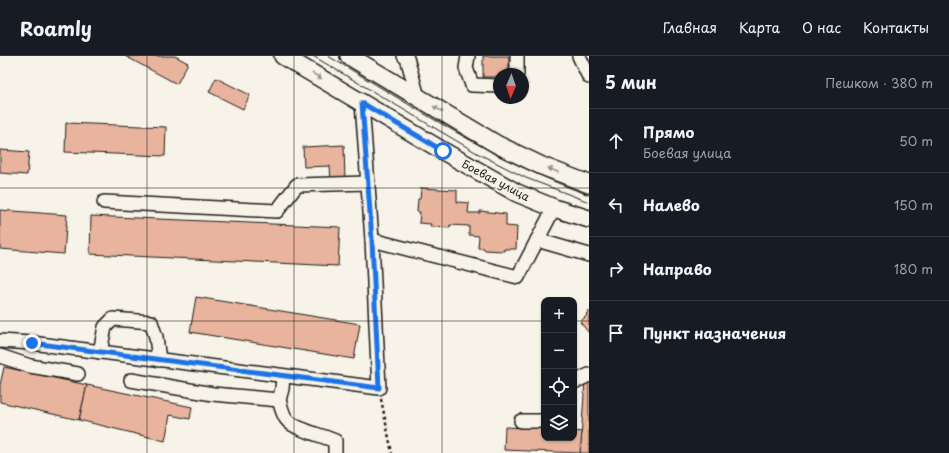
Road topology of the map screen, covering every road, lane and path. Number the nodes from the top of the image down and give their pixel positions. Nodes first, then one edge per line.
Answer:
1 (283, 56) edge
2 (349, 56) edge
3 (404, 56) edge
4 (468, 56) edge
5 (517, 56) edge
6 (579, 56) edge
7 (517, 68) edge
8 (589, 77) edge
9 (493, 86) edge
10 (418, 97) junction
11 (362, 103) junction
12 (368, 183) junction
13 (589, 184) edge
14 (104, 202) dead end
15 (554, 208) junction
16 (589, 219) edge
17 (372, 240) junction
18 (537, 240) junction
19 (589, 254) edge
20 (0, 341) edge
21 (100, 352) junction
22 (0, 356) edge
23 (159, 360) junction
24 (78, 374) dead end
25 (283, 376) junction
26 (589, 376) edge
27 (130, 380) dead end
28 (577, 381) edge
29 (379, 388) junction
30 (279, 400) junction
31 (521, 421) dead end
32 (541, 421) edge
33 (335, 453) edge
34 (392, 453) edge

1 -> 11 main road, Боевая улица
2 - 10 main road
3 - 10 street
4 - 9 street
5 - 7 street
6 - 8 street
13 -> 10 main road
11 - 12 street
11 - 15 main road, Боевая улица
12 - 14 street
12 - 17 street
15 - 16 main road, Боевая улица
15 - 18 street
17 - 18 street
17 - 29 street
18 - 19 street
20 - 21 street
21 - 23 street
21 - 23 street
22 - 24 street
23 - 25 street
25 - 29 street
25 - 30 street
26 - 28 street
27 - 30 street
29 - 34 path
30 - 33 street
31 - 32 street

